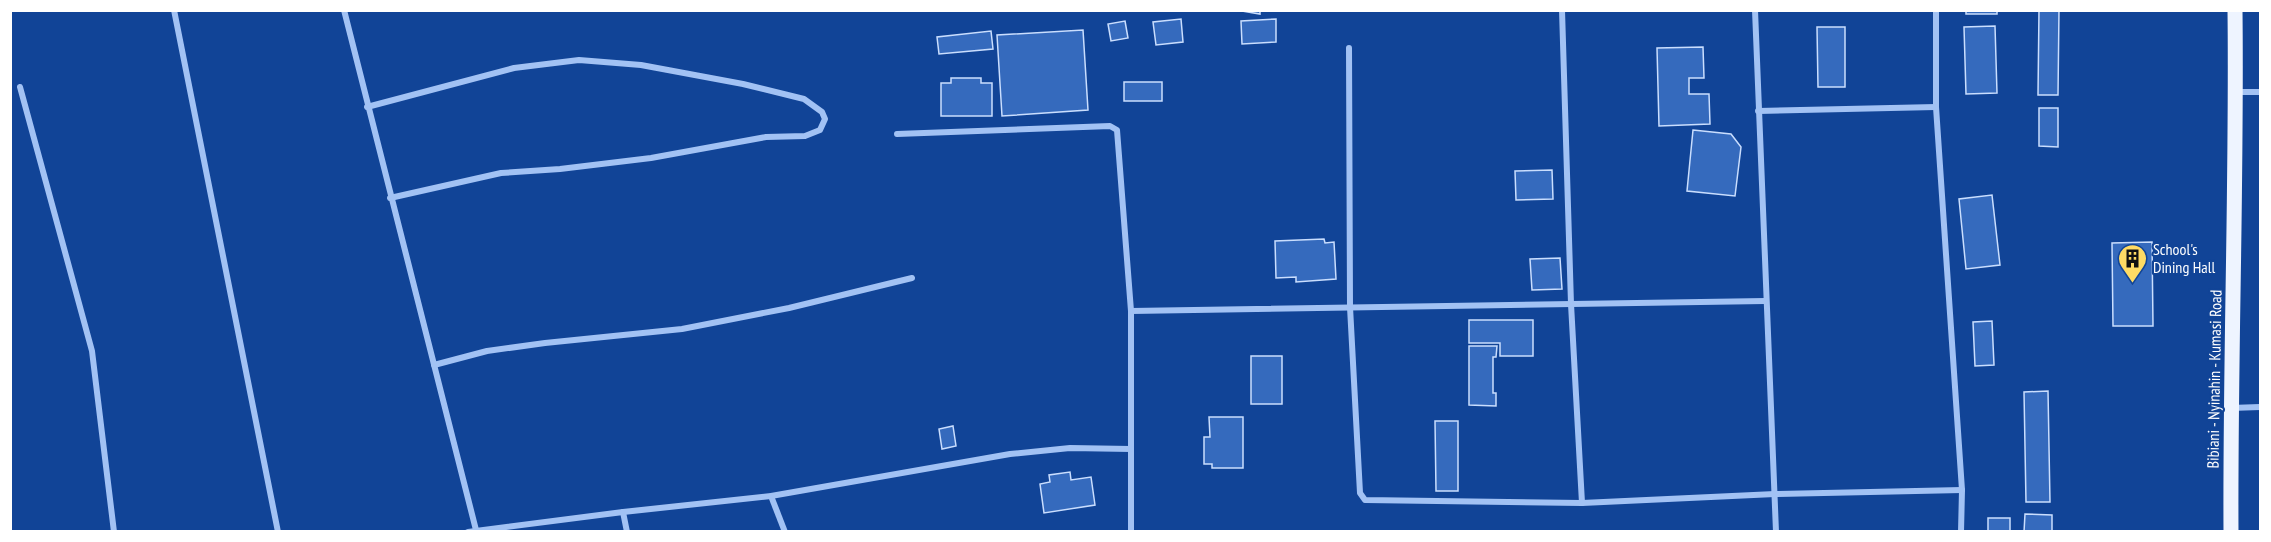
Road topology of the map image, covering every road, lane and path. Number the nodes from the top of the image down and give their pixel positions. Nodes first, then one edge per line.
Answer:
1 (174, 10) edge
2 (344, 10) edge
3 (1562, 10) edge
4 (1755, 10) edge
5 (1936, 10) edge
6 (2235, 10) edge
7 (1348, 48) dead end
8 (21, 87) dead end
9 (2236, 92) junction
10 (2260, 92) edge
11 (367, 107) junction
12 (1936, 107) junction
13 (1758, 111) junction
14 (897, 134) dead end
15 (390, 198) junction
16 (912, 278) dead end
17 (1765, 302) junction
18 (1571, 304) junction
19 (1350, 307) junction
20 (1131, 311) junction
21 (434, 364) junction
22 (2260, 407) edge
23 (2230, 408) junction
24 (1131, 448) junction
25 (1962, 490) junction
26 (1775, 494) junction
27 (771, 496) junction
28 (1582, 503) junction
29 (623, 512) junction
30 (476, 530) junction
31 (114, 531) edge
32 (279, 531) edge
33 (468, 531) edge
34 (627, 531) edge
35 (785, 531) edge
36 (1131, 531) edge
37 (1776, 531) edge
38 (1961, 531) edge
39 (2231, 531) edge

1 - 32 street
2 - 11 street
3 - 18 street
4 - 13 street
5 - 12 street
6 - 9 main road, Bibiani - Nyinahin - Kumasi Road
7 - 19 street
8 - 31 street
9 - 10 street
9 - 23 main road, Bibiani - Nyinahin - Kumasi Road
11 - 15 street
11 - 15 street
12 - 13 street
12 - 25 street
13 - 17 street
14 - 20 street
15 - 21 street
16 - 21 street
17 - 18 street
17 - 26 street
18 - 19 street
18 - 28 street
19 - 20 street
19 - 28 street
20 - 24 street
21 - 30 street
22 - 23 street
23 - 39 main road, Bibiani - Nyinahin - Kumasi Road
24 - 27 street
24 - 36 street
25 - 26 street
25 - 38 street
26 - 28 street
26 - 37 street
27 - 29 street
27 - 35 street
29 - 30 street
29 - 34 street
30 - 33 street

